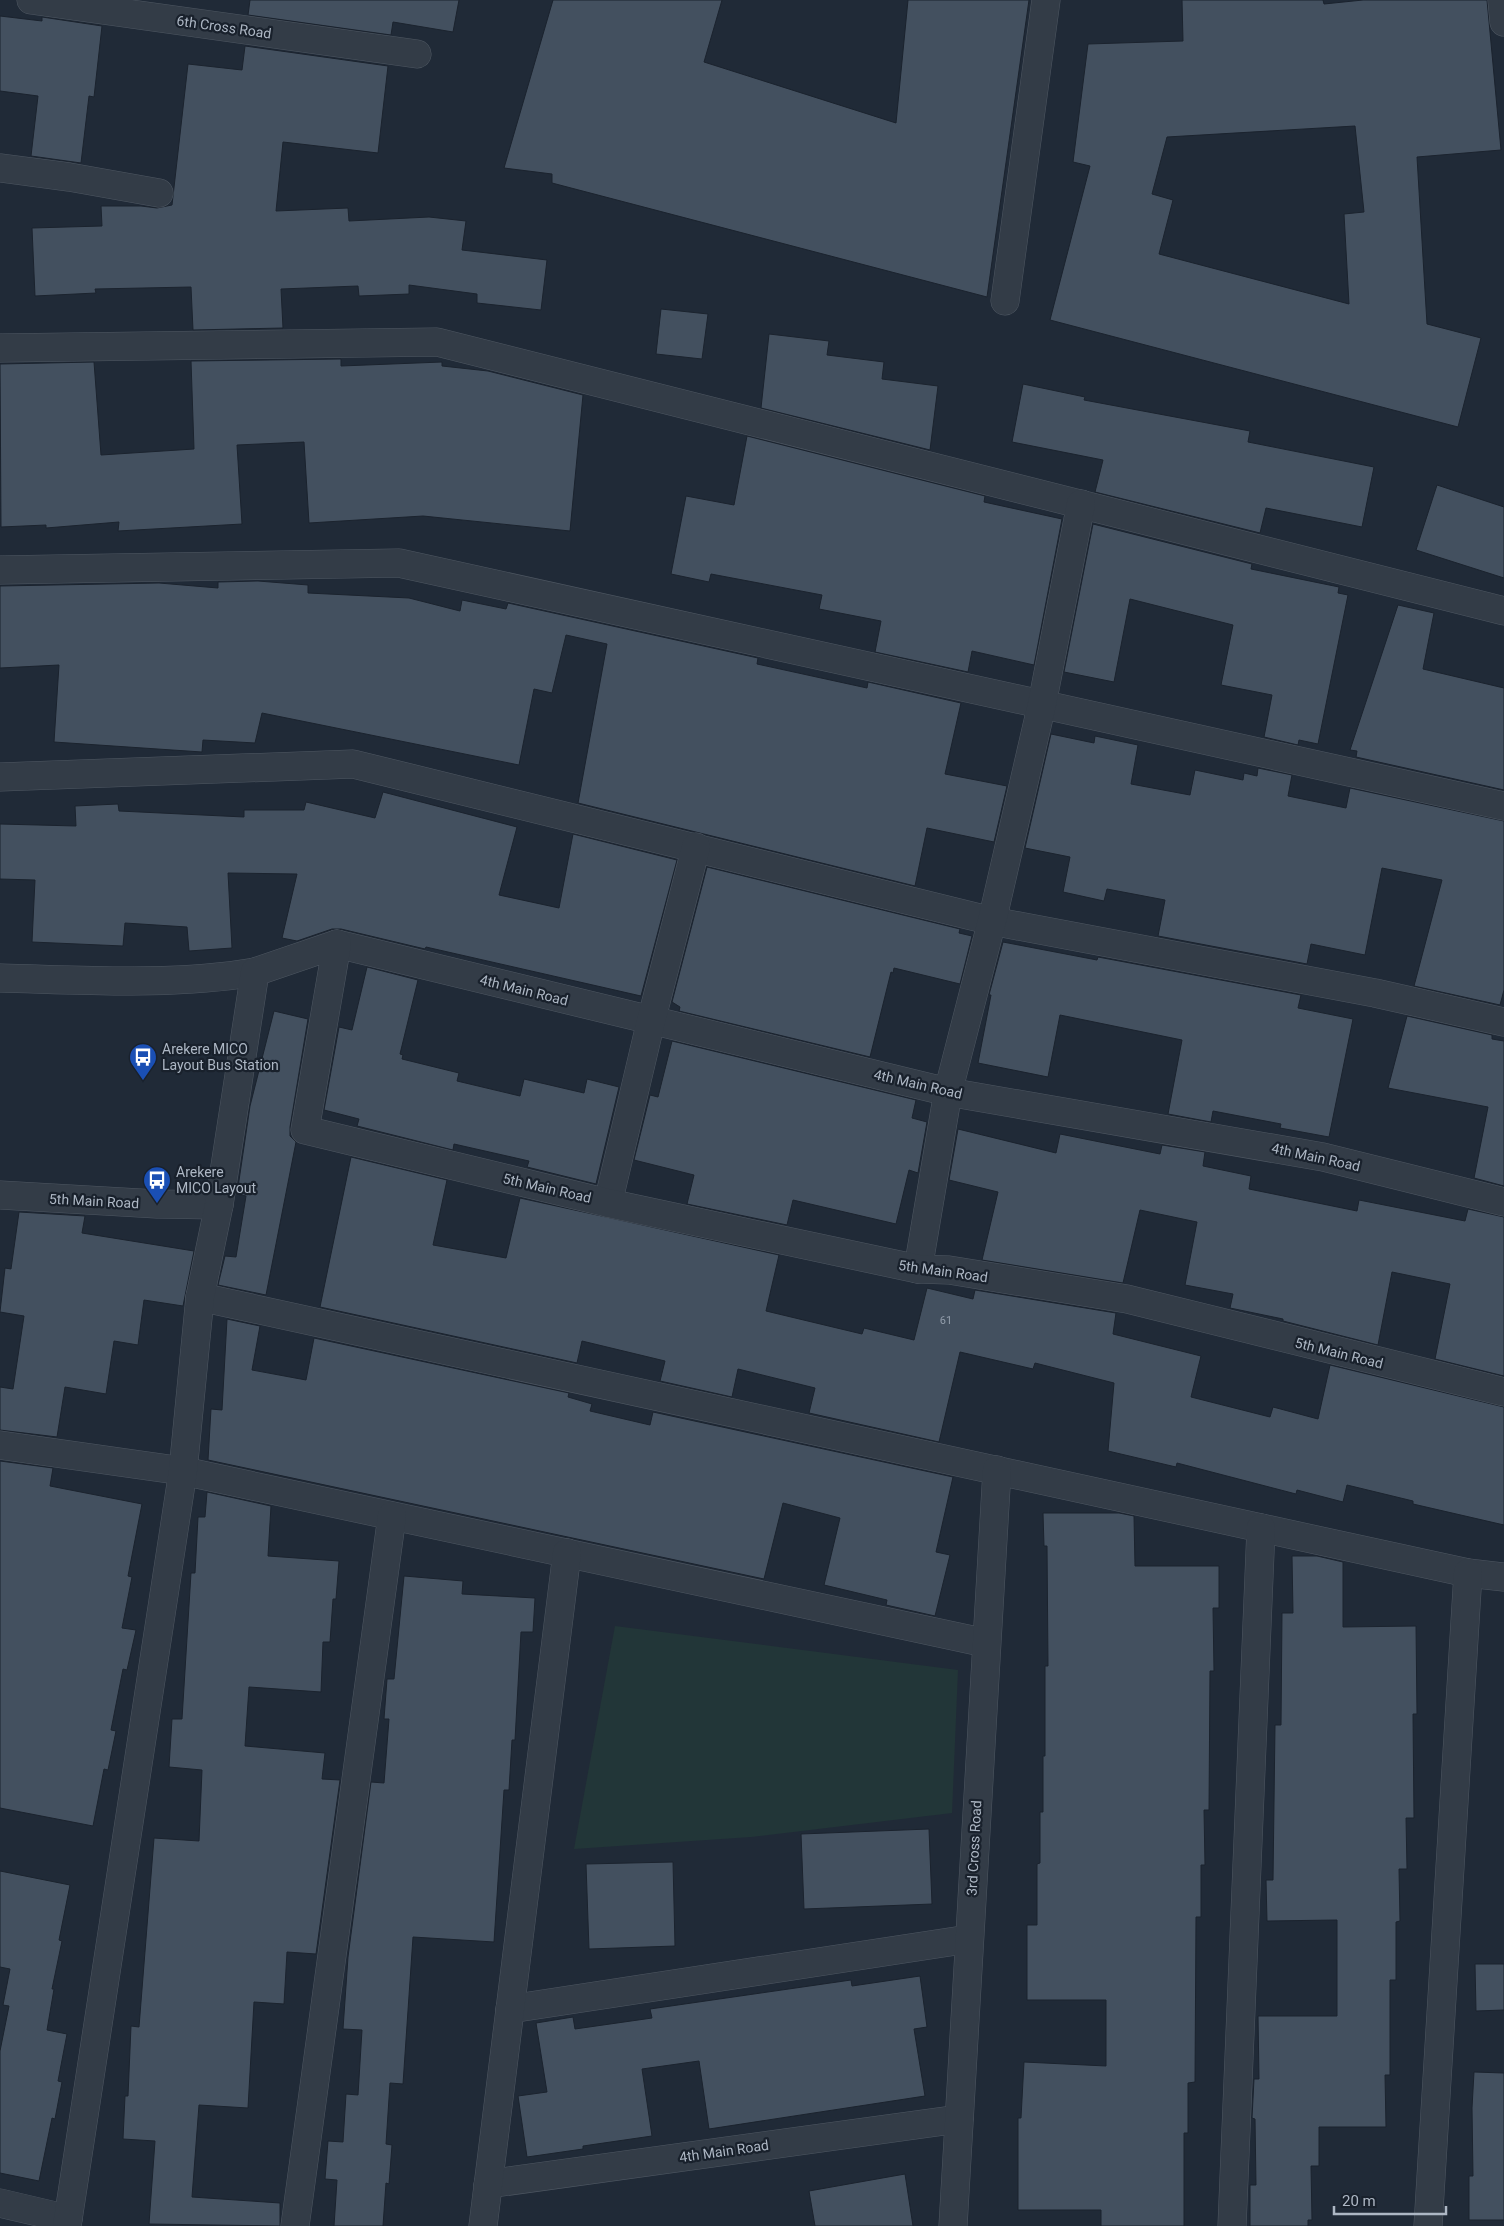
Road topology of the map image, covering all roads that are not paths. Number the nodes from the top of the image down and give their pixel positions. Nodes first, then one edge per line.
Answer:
1 (31, 0) edge
2 (1046, 0) edge
3 (1502, 0) edge
4 (1504, 22) edge
5 (417, 54) dead end
6 (0, 168) edge
7 (160, 193) dead end
8 (1005, 300) dead end
9 (0, 348) edge
10 (1081, 504) junction
11 (0, 570) edge
12 (1504, 610) edge
13 (1042, 704) junction
14 (0, 777) edge
15 (1504, 806) edge
16 (696, 847) junction
17 (992, 921) junction
18 (337, 944) junction
19 (255, 972) junction
20 (0, 978) edge
21 (651, 1021) junction
22 (1504, 1022) edge
23 (948, 1092) junction
24 (0, 1195) edge
25 (1504, 1202) edge
26 (608, 1203) junction
27 (219, 1205) junction
28 (918, 1270) junction
29 (200, 1297) junction
30 (1504, 1392) edge
31 (0, 1445) edge
32 (997, 1470) junction
33 (183, 1471) junction
34 (392, 1516) junction
35 (1261, 1528) junction
36 (567, 1553) junction
37 (1468, 1573) junction
38 (1504, 1577) edge
39 (986, 1643) junction
40 (969, 1939) junction
41 (510, 2009) junction
42 (959, 2119) junction
43 (488, 2184) junction
44 (0, 2203) edge
45 (68, 2223) edge
46 (295, 2226) edge
47 (483, 2226) edge
48 (953, 2226) edge
49 (1232, 2226) edge
50 (1428, 2226) edge

1 - 5 street, 6th Cross Road
2 - 8 street
3 - 4 street
6 - 7 street
9 - 10 street
10 - 12 street
10 - 13 street
11 - 13 street
13 - 15 street
13 - 17 street
14 - 16 street
16 - 17 street
16 - 21 street
17 - 22 street
17 - 23 street
18 - 19 street
18 - 21 street, 4th Main Road
18 - 26 street, 5th Main Road
19 - 20 street
19 - 27 street
21 - 23 street, 4th Main Road
21 - 26 street
23 - 25 street, 4th Main Road
23 - 28 street
24 - 27 street, 5th Main Road
26 - 28 street, 5th Main Road
27 - 29 street
28 - 30 street, 5th Main Road
29 - 32 street
29 - 33 street
31 - 33 street
32 - 35 street
32 - 39 street, 3rd Cross Road
33 - 34 street
33 - 45 street
34 - 36 street
34 - 46 street
35 - 37 street
35 - 49 street
36 - 39 street
36 - 41 street
37 - 38 street
37 - 50 street
39 - 40 street, 3rd Cross Road
40 - 41 street
40 - 42 street, 3rd Cross Road
41 - 43 street
42 - 43 street, 4th Main Road
42 - 48 street, 3rd Cross Road
43 - 47 street
44 - 45 street

